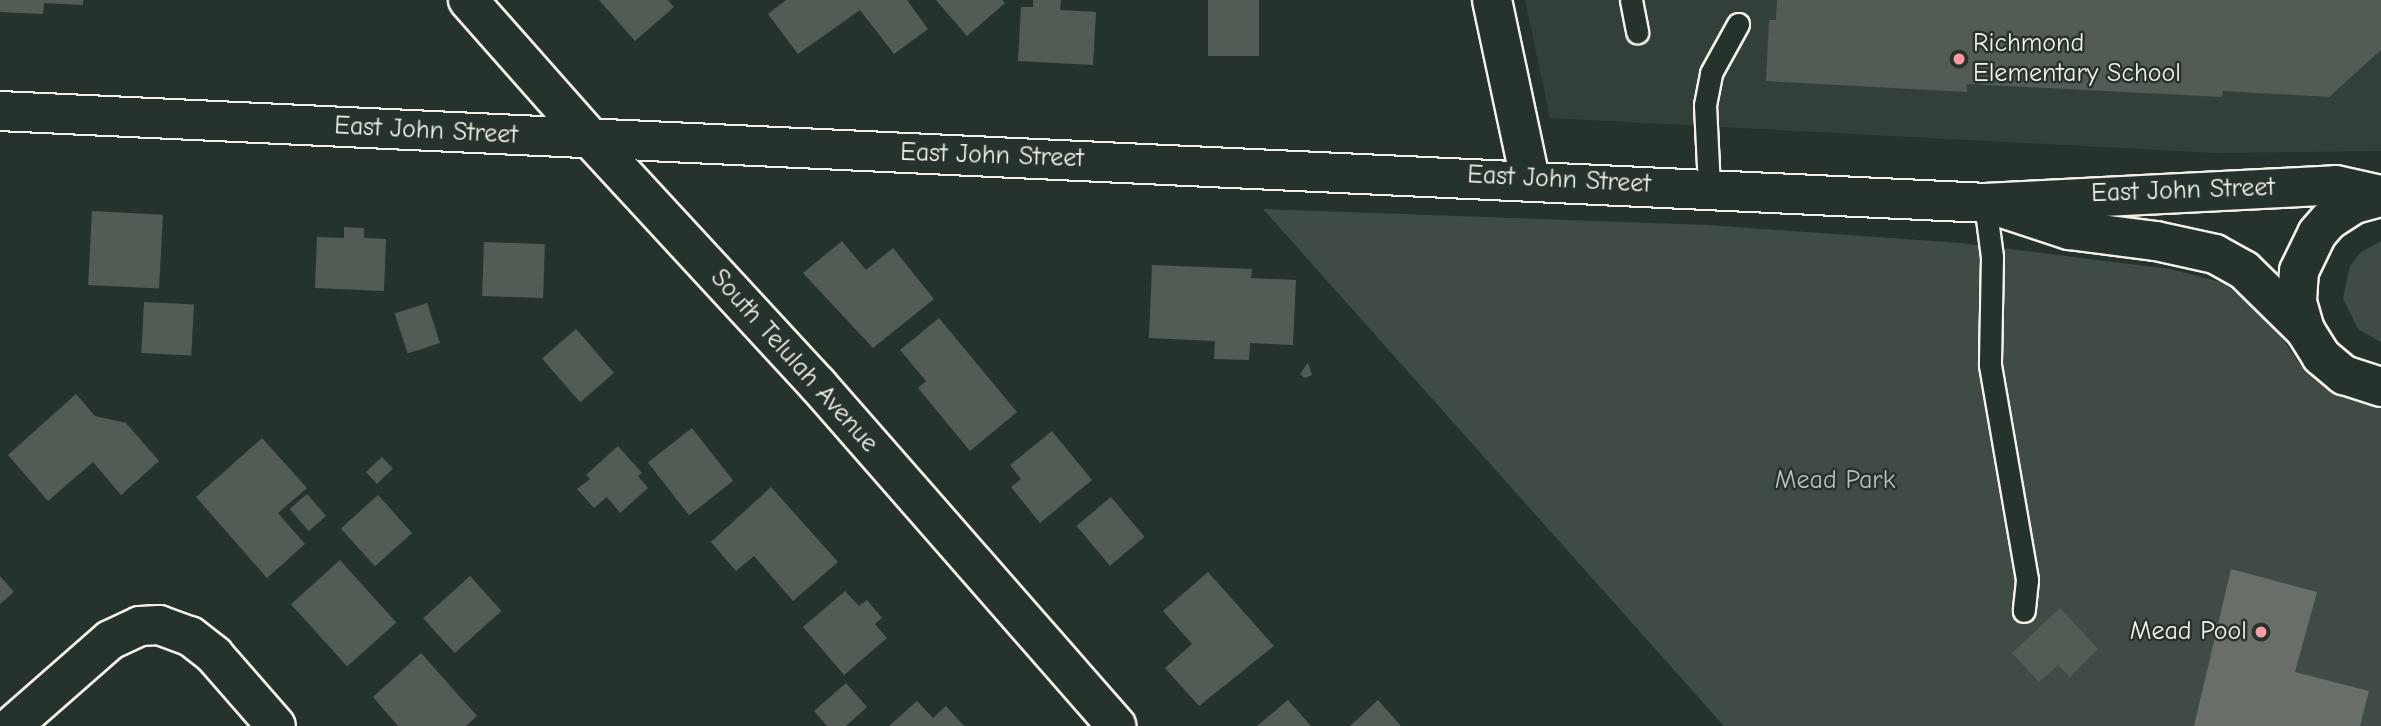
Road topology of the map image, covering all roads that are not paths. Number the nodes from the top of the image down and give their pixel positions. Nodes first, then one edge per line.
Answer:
1 (468, 0) edge
2 (1492, 0) edge
3 (1631, 0) edge
4 (1738, 24) dead end
5 (1637, 32) dead end
6 (0, 111) edge
7 (590, 138) junction
8 (1530, 179) junction
9 (1709, 187) junction
10 (2381, 196) edge
11 (1985, 202) junction
12 (2305, 330) junction
13 (2381, 387) edge
14 (2024, 611) dead end
15 (12, 726) edge
16 (276, 726) edge
17 (1116, 726) edge

1 - 7 street, South Telulah Avenue
2 - 8 street
3 - 5 lane
4 - 9 lane
6 - 7 street, East John Street
7 - 8 street, East John Street
7 - 17 street, South Telulah Avenue
8 - 9 street, East John Street
9 - 11 street, East John Street
10 - 11 street, East John Street
10 - 12 street
11 - 12 street, East John Street
11 - 14 lane
12 - 13 street
15 - 16 street

